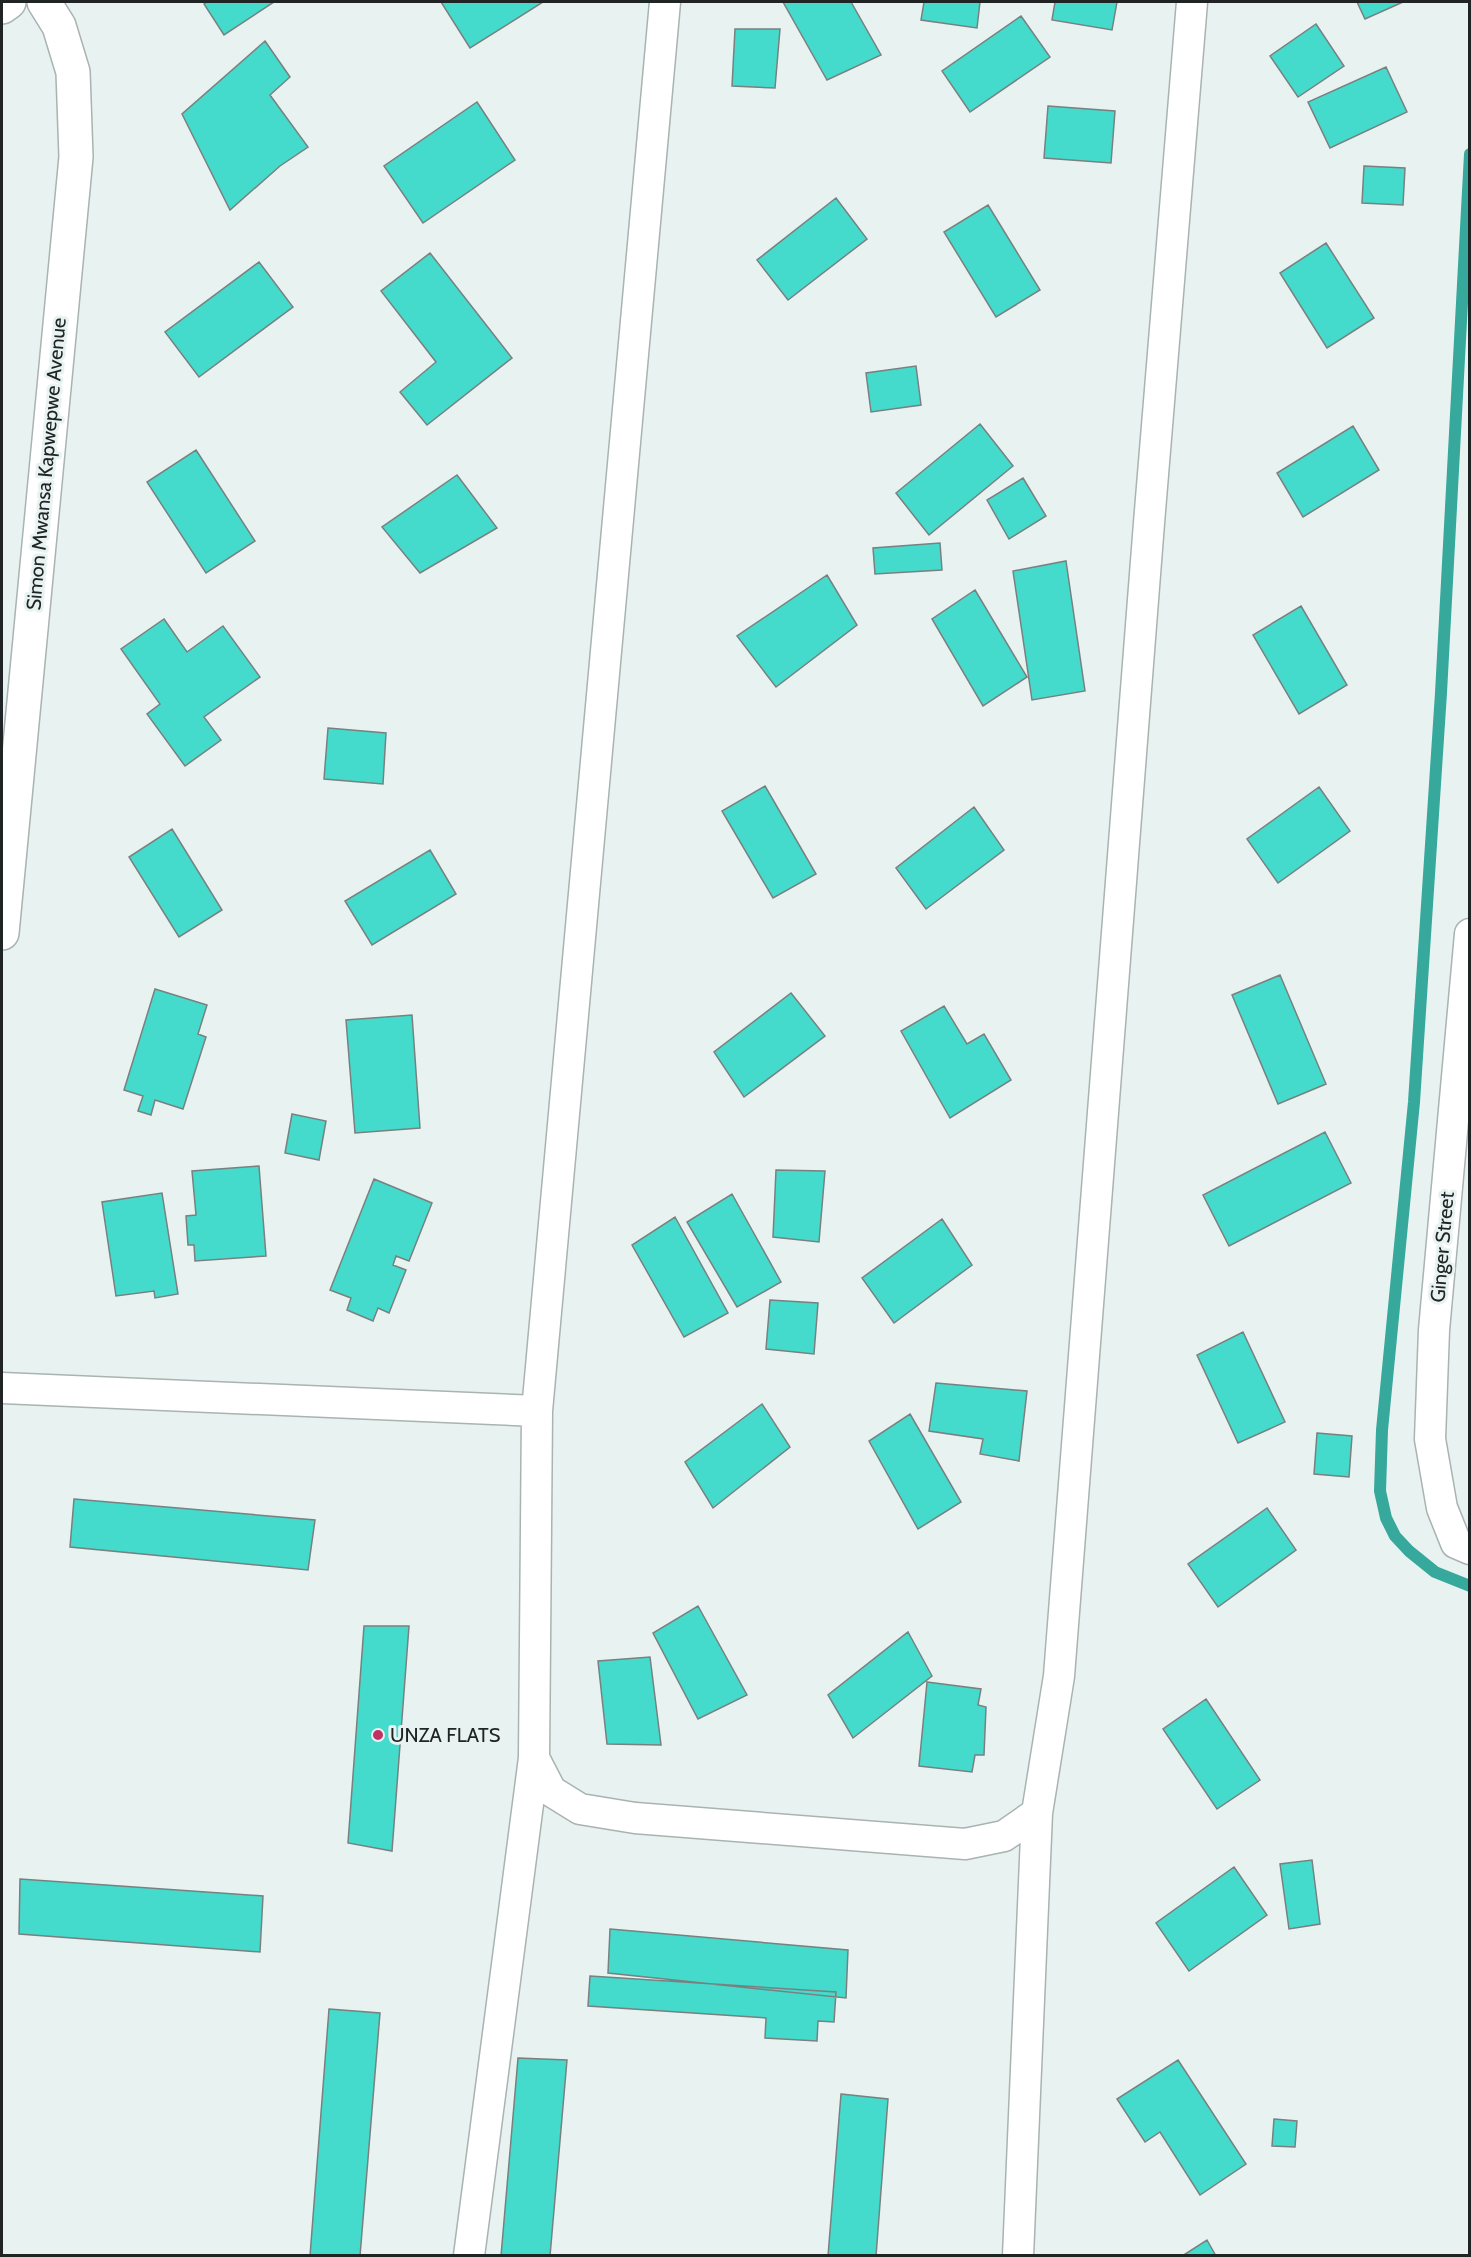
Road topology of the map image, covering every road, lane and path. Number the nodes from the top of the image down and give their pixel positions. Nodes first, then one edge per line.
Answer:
1 (9, 2) edge
2 (44, 2) edge
3 (665, 2) edge
4 (1192, 2) edge
5 (2, 7) edge
6 (2, 933) edge
7 (1470, 934) edge
8 (1462, 1109) edge
9 (2, 1388) edge
10 (537, 1411) junction
11 (1470, 1549) edge
12 (534, 1758) junction
13 (1037, 1813) junction
14 (470, 2256) edge
15 (1018, 2256) edge

1 - 5 main road
2 - 6 main road, Simon Mwansa Kapwepwe Avenue
3 - 10 street
4 - 13 street
7 - 8 street, Ginger Street
8 - 11 street, Ginger Street
9 - 10 street
10 - 12 street
12 - 13 street
12 - 14 street
13 - 15 street

